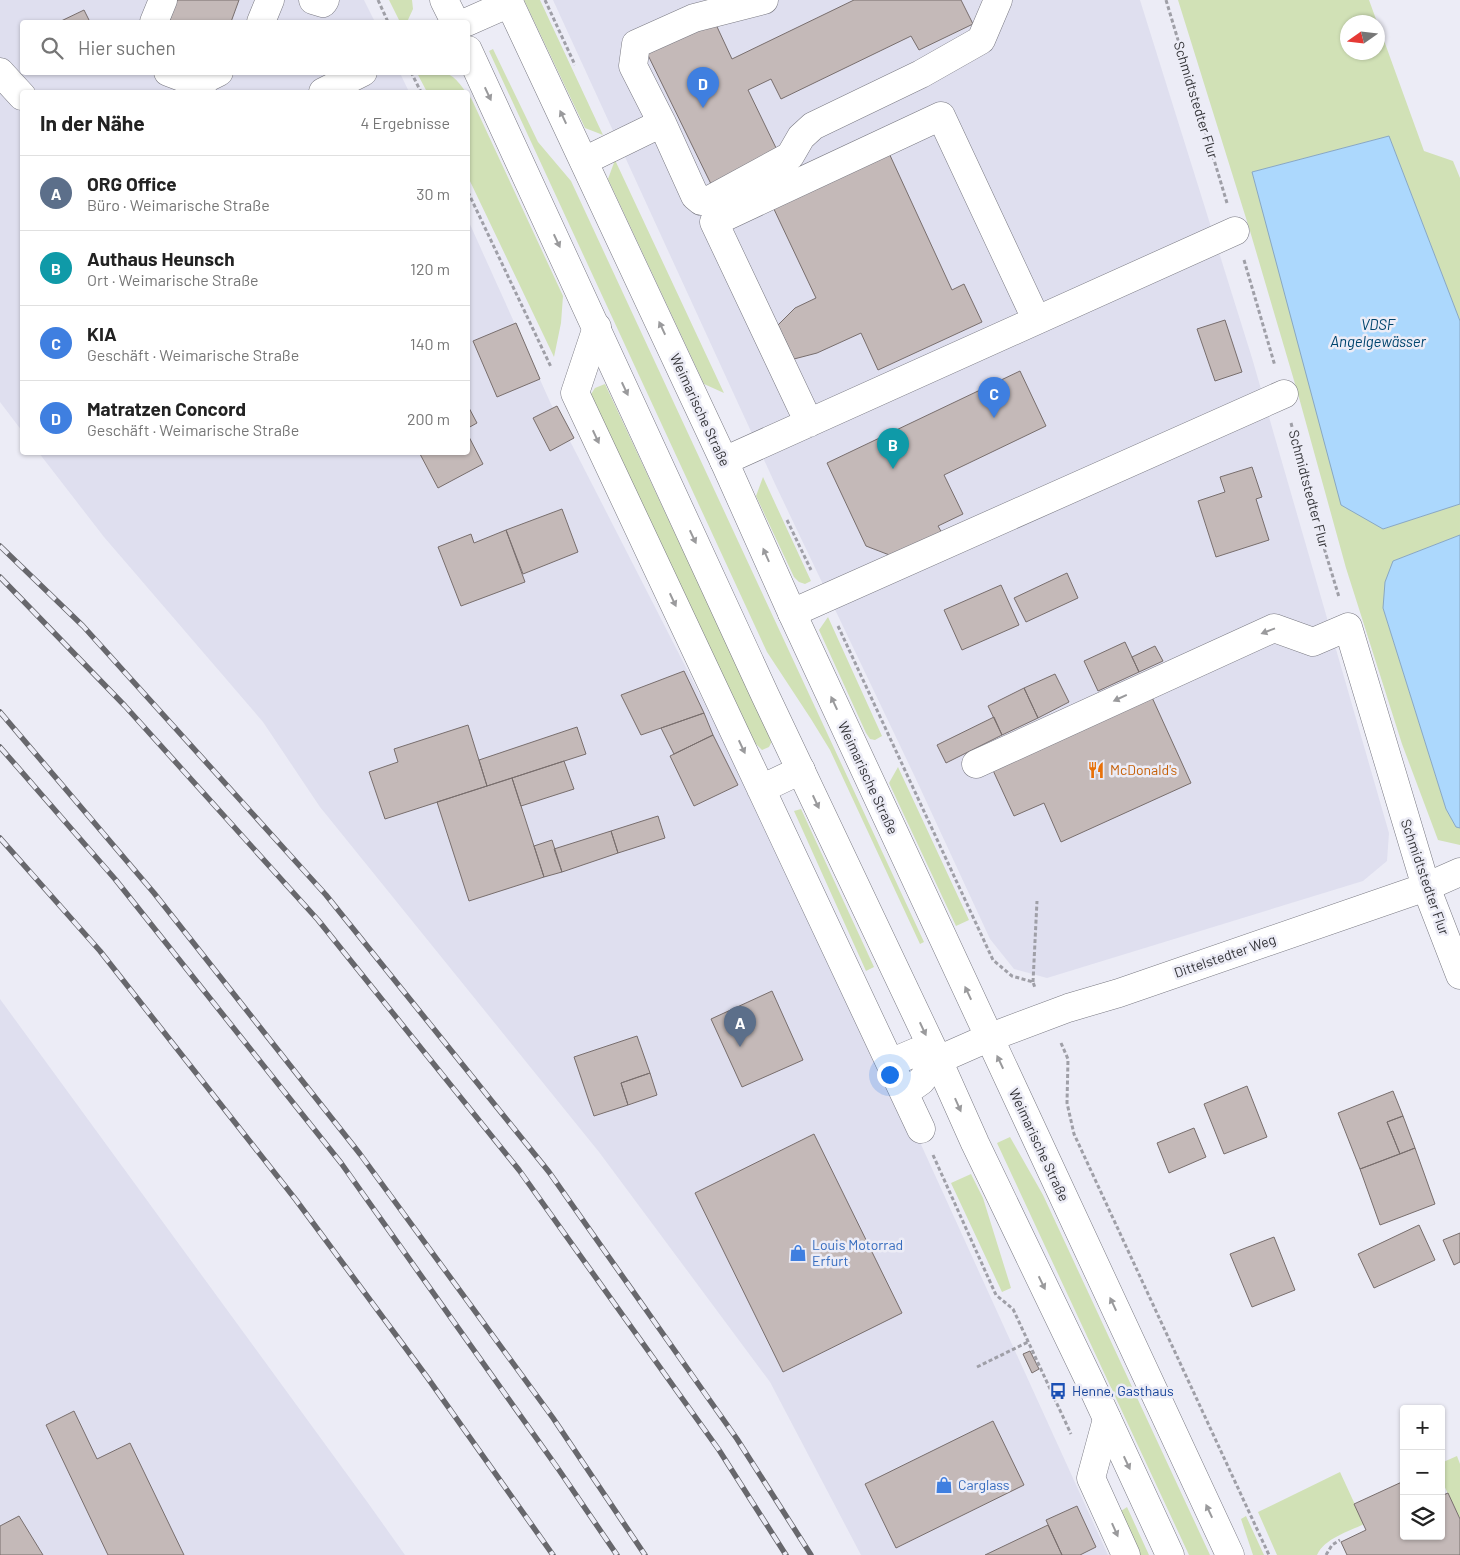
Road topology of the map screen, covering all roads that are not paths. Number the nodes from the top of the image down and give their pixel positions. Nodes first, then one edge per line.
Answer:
1 (163, 0) edge
2 (270, 0) edge
3 (313, 0) edge
4 (325, 0) edge
5 (444, 0) edge
6 (764, 0) edge
7 (998, 0) edge
8 (509, 1) edge
9 (155, 20) edge
10 (262, 20) edge
11 (454, 20) edge
12 (470, 20) edge
13 (470, 54) edge
14 (0, 72) edge
15 (178, 75) edge
16 (358, 75) edge
17 (206, 83) edge
18 (327, 90) edge
19 (20, 94) edge
20 (662, 123) junction
21 (584, 161) junction
22 (1235, 231) road end
23 (1036, 319) junction
24 (597, 327) junction
25 (1284, 394) road end
26 (808, 423) junction
27 (724, 461) junction
28 (792, 612) junction
29 (976, 764) dead end
30 (801, 770) junction
31 (761, 789) junction
32 (1460, 872) edge
33 (1426, 887) junction
34 (1460, 975) edge
35 (988, 1038) junction
36 (938, 1060) junction
37 (890, 1063) junction
38 (904, 1093) junction
39 (921, 1129) road end
40 (1107, 1419) junction
41 (1126, 1555) edge
42 (1170, 1555) edge
43 (1230, 1555) edge

1 - 9 main road
2 - 10 main road
3 - 4 main road
5 - 11 main road
6 - 20 main road
7 - 20 main road
8 - 12 main road
21 -> 8 main road, Weimarische Straße
13 -> 24 main road
14 - 19 main road
15 - 17 main road
16 - 18 main road
20 - 21 main road
27 -> 21 main road, Weimarische Straße
22 - 23 main road
23 - 26 main road
23 - 26 main road
24 -> 30 main road
24 -> 31 main road
25 - 28 main road
26 - 27 main road
28 -> 27 main road, Weimarische Straße
35 -> 28 main road, Weimarische Straße
33 -> 29 main road, Schmidtstedter Flur
30 - 31 main road
30 -> 36 main road
31 - 37 main road
32 - 33 main road, Dittelstedter Weg
33 - 34 main road, Schmidtstedter Flur
33 - 35 main road, Dittelstedter Weg
35 - 36 main road, Dittelstedter Weg
43 -> 35 main road, Weimarische Straße
36 - 37 main road
36 - 38 main road
36 -> 40 main road
37 - 38 main road
38 - 39 main road
40 -> 41 main road
40 -> 42 main road

